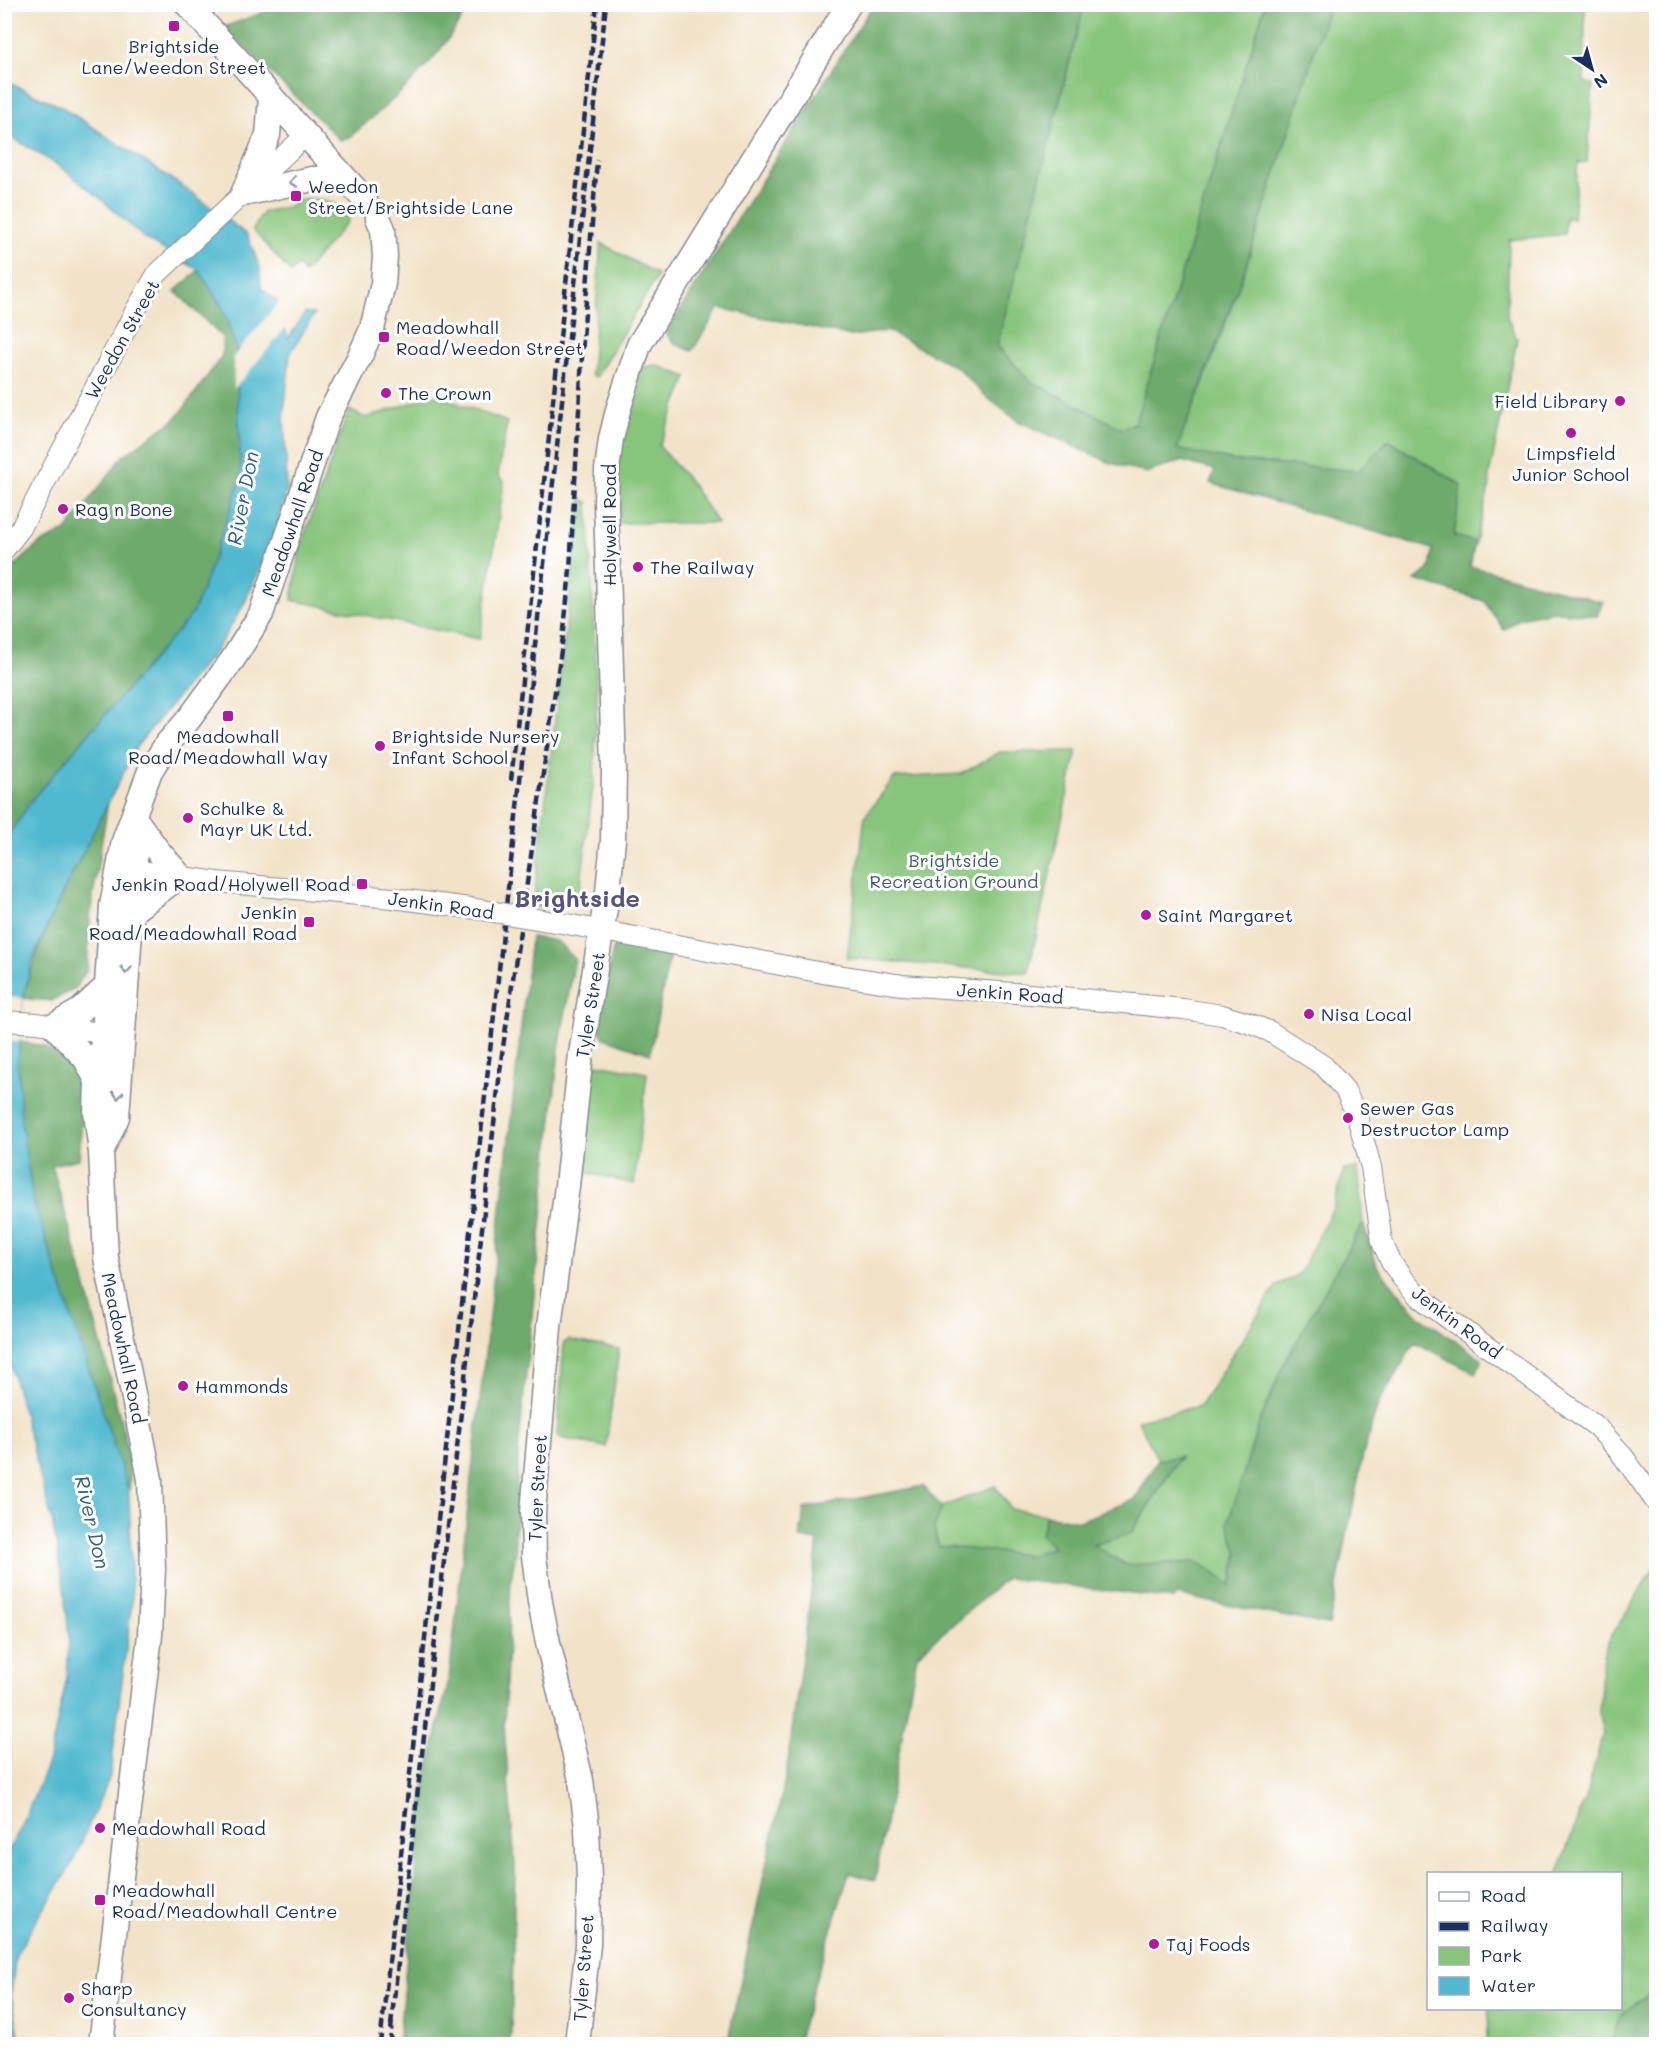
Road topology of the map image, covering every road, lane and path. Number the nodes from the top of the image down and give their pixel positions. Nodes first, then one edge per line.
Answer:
1 (187, 4) edge
2 (849, 4) edge
3 (272, 97) junction
4 (306, 135) junction
5 (345, 178) junction
6 (237, 200) junction
7 (4, 550) edge
8 (138, 813) junction
9 (127, 869) junction
10 (180, 876) junction
11 (131, 912) junction
12 (602, 929) junction
13 (106, 987) junction
14 (4, 1021) edge
15 (46, 1025) junction
16 (113, 1035) junction
17 (97, 1080) junction
18 (101, 1152) junction
19 (1656, 1502) edge
20 (101, 2044) edge
21 (577, 2044) edge

1 - 3 main road, Meadowhall Road
2 - 12 main road, Holywell Road
3 - 4 main road, Meadowhall Road
3 - 6 main road
4 - 5 main road, Meadowhall Road
4 - 6 street, Weedon Street
5 -> 6 main road
5 - 8 main road, Meadowhall Road
6 - 7 street, Weedon Street
8 - 9 main road, Meadowhall Road
8 - 10 main road
9 - 10 street, Jenkin Road
9 - 11 main road, Meadowhall Road
9 - 13 main road, Meadowhall Road
10 - 11 main road
10 - 12 street, Jenkin Road, bridge
11 -> 16 main road, Meadowhall Road
12 - 19 street, Jenkin Road
12 - 21 main road, Tyler Street
13 - 15 main road
13 - 16 main road, Meadowhall Road
14 - 15 street
15 - 16 street
15 - 17 main road
16 - 17 main road, Meadowhall Road
16 -> 18 main road, Meadowhall Road
17 - 18 main road, Meadowhall Road
18 - 20 main road, Meadowhall Road

